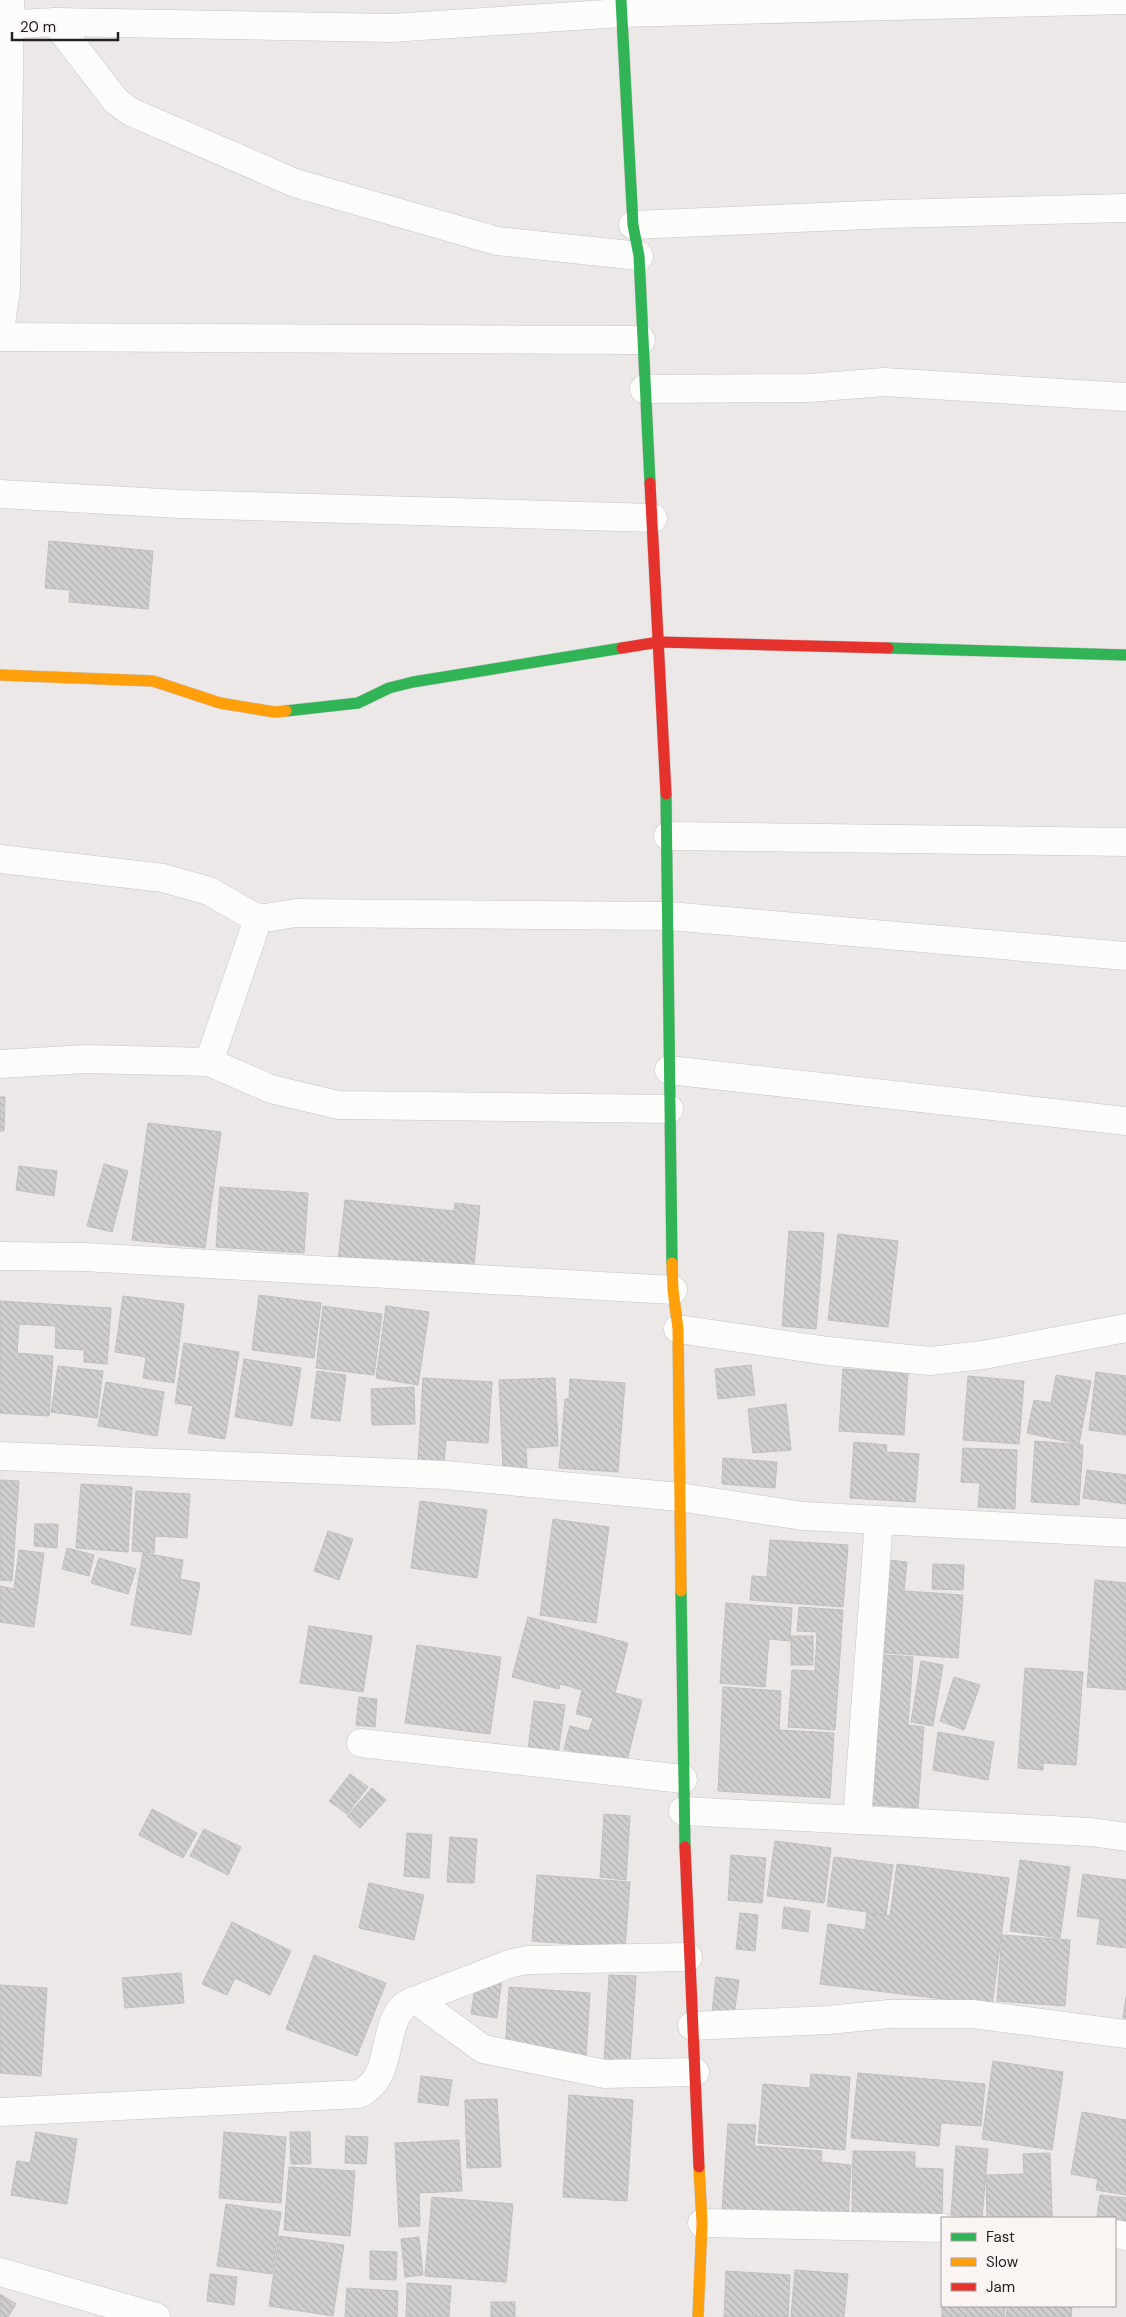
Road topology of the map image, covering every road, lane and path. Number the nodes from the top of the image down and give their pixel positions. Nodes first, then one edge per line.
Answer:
1 (1126, 0) edge
2 (621, 6) edge
3 (6, 17) edge
4 (56, 22) junction
5 (1126, 208) edge
6 (633, 225) junction
7 (638, 256) junction
8 (3, 289) edge
9 (0, 330) edge
10 (0, 337) edge
11 (641, 340) junction
12 (644, 389) junction
13 (1126, 398) edge
14 (0, 494) edge
15 (652, 518) junction
16 (659, 642) junction
17 (1126, 655) edge
18 (0, 675) edge
19 (668, 836) junction
20 (1126, 842) edge
21 (0, 859) edge
22 (669, 916) junction
23 (258, 919) junction
24 (1126, 956) edge
25 (209, 1062) junction
26 (0, 1064) edge
27 (669, 1070) junction
28 (669, 1109) junction
29 (1126, 1121) edge
30 (0, 1256) edge
31 (673, 1290) junction
32 (1126, 1328) edge
33 (678, 1330) junction
34 (0, 1456) edge
35 (679, 1497) junction
36 (879, 1520) junction
37 (1126, 1533) edge
38 (361, 1743) dead end
39 (683, 1779) junction
40 (683, 1811) junction
41 (857, 1820) junction
42 (1126, 1837) edge
43 (688, 1957) junction
44 (416, 2000) junction
45 (692, 2026) junction
46 (1126, 2034) edge
47 (694, 2072) junction
48 (0, 2112) edge
49 (702, 2223) junction
50 (941, 2228) edge
51 (0, 2272) edge
52 (156, 2317) edge
53 (698, 2317) edge

1 - 2 street
2 - 4 street
2 - 6 street
3 - 4 street
3 - 8 street
4 - 7 street
5 - 6 street
6 - 7 street
7 - 11 street
8 - 9 street
10 - 11 street
11 - 12 street
12 - 13 street
12 - 15 street
14 - 15 street
15 - 16 street
16 - 17 street
16 - 18 street
16 - 19 street
19 - 20 street
19 - 22 street
21 - 23 street
22 - 23 street
22 - 24 street
22 - 27 street
23 - 25 street
25 - 26 street
25 - 28 street
27 - 28 street
27 - 29 street
28 - 31 street
30 - 31 street
31 - 33 street
32 - 33 street
33 - 35 street
34 - 35 street
35 - 36 street
35 - 39 street
36 - 37 street
36 - 41 street
38 - 39 street
39 - 40 street
40 - 41 street
40 - 43 street
41 - 42 street
43 - 44 street
43 - 45 street
44 - 47 street
44 - 48 street
45 - 46 street
45 - 47 street
47 - 49 street
49 - 50 street
49 - 53 street
51 - 52 street

